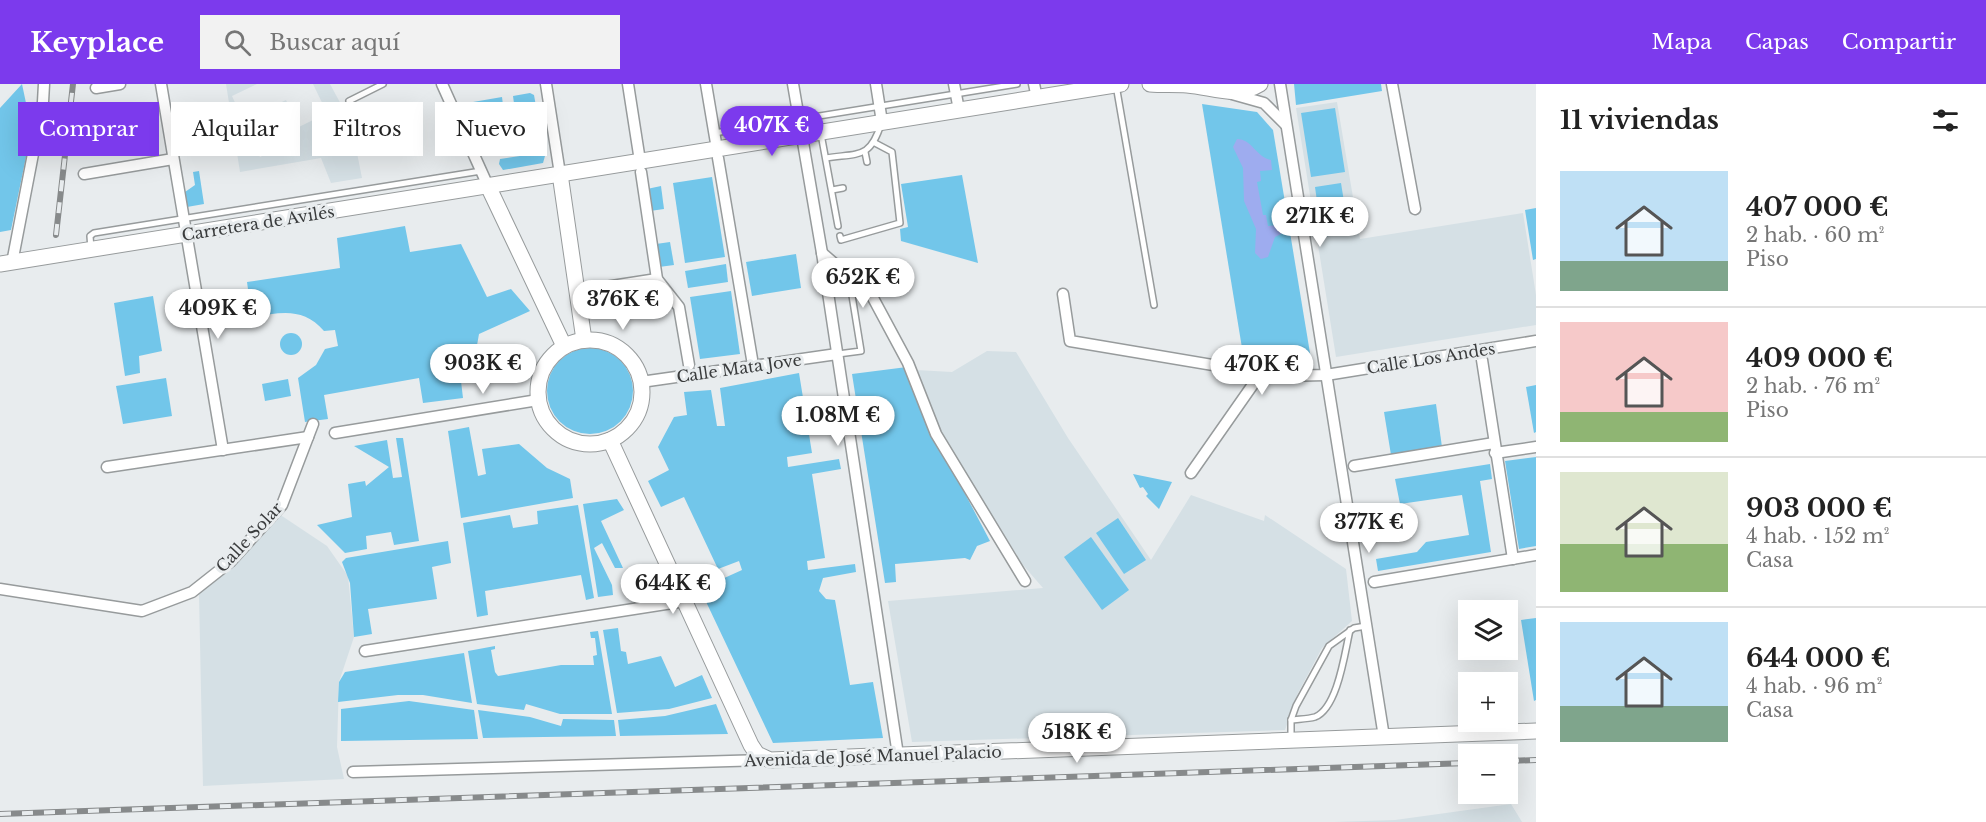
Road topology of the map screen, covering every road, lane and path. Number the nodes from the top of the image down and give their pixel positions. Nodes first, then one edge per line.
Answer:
1 (44, 84) edge
2 (120, 84) edge
3 (161, 84) edge
4 (383, 84) edge
5 (442, 84) edge
6 (546, 84) edge
7 (628, 84) edge
8 (706, 84) edge
9 (793, 84) edge
10 (876, 84) edge
11 (1017, 84) edge
12 (1118, 84) edge
13 (1150, 84) edge
14 (1260, 84) edge
15 (1280, 84) edge
16 (1392, 84) edge
17 (96, 88) dead end
18 (955, 89) edge
19 (1219, 89) edge
20 (1036, 91) edge
21 (349, 100) dead end
22 (879, 106) junction
23 (959, 110) junction
24 (799, 119) junction
25 (882, 122) junction
26 (1286, 125) junction
27 (821, 132) junction
28 (714, 133) junction
29 (802, 135) junction
30 (875, 143) junction
31 (866, 152) junction
32 (718, 153) junction
33 (826, 158) junction
34 (173, 159) junction
35 (867, 162) dead end
36 (641, 166) junction
37 (481, 171) junction
38 (84, 174) dead end
39 (560, 174) junction
40 (488, 186) junction
41 (843, 188) dead end
42 (832, 190) junction
43 (1415, 209) dead end
44 (184, 226) junction
45 (838, 226) dead end
46 (840, 236) dead end
47 (822, 253) junction
48 (6, 263) edge
49 (849, 276) junction
50 (657, 279) junction
51 (586, 290) dead end
52 (1063, 294) dead end
53 (1154, 305) dead end
54 (584, 340) junction
55 (1536, 341) edge
56 (564, 346) junction
57 (837, 354) junction
58 (752, 359) dead end
59 (1482, 360) dead end
60 (689, 365) dead end
61 (1261, 373) junction
62 (1326, 375) junction
63 (641, 382) junction
64 (538, 400) junction
65 (313, 424) dead end
66 (335, 433) dead end
67 (308, 437) junction
68 (610, 440) junction
69 (1536, 447) edge
70 (1495, 448) junction
71 (223, 450) junction
72 (1354, 466) dead end
73 (107, 467) dead end
74 (1191, 473) dead end
75 (1536, 555) edge
76 (1513, 559) junction
77 (1025, 581) dead end
78 (1374, 582) dead end
79 (0, 589) edge
80 (685, 601) junction
81 (1366, 626) junction
82 (1350, 630) junction
83 (365, 651) dead end
84 (1291, 720) junction
85 (1536, 732) edge
86 (1384, 737) junction
87 (1291, 739) junction
88 (898, 755) junction
89 (770, 760) junction
90 (353, 772) dead end

1 - 48 street
2 - 17 street
3 - 34 street
4 - 21 lane
5 - 37 street
6 - 39 street
7 - 36 street
8 - 28 street
9 - 24 street
10 - 22 street
11 - 18 lane
12 - 20 street, Carretera de Avilés
12 - 53 lane
13 - 19 street
14 - 19 street
15 - 26 street
16 - 43 street
18 - 22 lane
18 - 23 street
19 - 26 street
20 - 23 street, Carretera de Avilés
22 - 24 lane
22 - 25 street
23 - 25 street, Carretera de Avilés
24 - 28 lane
24 - 29 street
25 - 27 street, Carretera de Avilés
25 - 30 lane
26 - 62 street
27 - 29 street, Carretera de Avilés
27 - 33 lane
28 - 32 street
29 - 32 street, Carretera de Avilés
29 - 47 street
30 - 31 lane
30 - 46 lane
31 - 33 lane
31 - 35 lane
32 - 36 street, Carretera de Avilés
32 - 58 street
33 - 42 lane
34 - 38 street
34 - 44 street
36 - 39 street, Carretera de Avilés
36 - 50 street
37 - 40 street
37 - 44 lane
39 - 40 street, Carretera de Avilés
39 - 54 street
40 - 44 street, Carretera de Avilés
40 - 56 street
41 - 42 lane
42 - 45 lane
44 - 48 street, Carretera de Avilés
44 - 71 street
47 - 49 street
47 - 57 street
49 - 57 lane
49 - 77 street
50 - 51 street
50 - 60 street
52 - 61 street
54 - 56 street
54 - 63 street
55 - 62 street, Calle Los Andes
56 - 64 street
57 - 63 street, Calle Mata Jove
57 - 88 street
59 - 70 street
61 - 62 street
61 - 74 street
62 - 81 street
63 - 68 street
64 - 66 street
64 - 68 street
65 - 67 street, Calle Solar
67 - 71 street
67 - 79 street, Calle Solar
68 - 80 street
69 - 70 street
70 - 72 street
70 - 76 street
71 - 73 street
75 - 76 street
76 - 78 street
80 - 83 street
80 - 89 street
81 - 82 lane
81 - 86 street
82 - 84 lane
82 - 84 lane
84 - 87 lane
85 - 86 street, Avenida de José Manuel Palacio
86 - 87 street, Avenida de José Manuel Palacio
87 - 88 street, Avenida de José Manuel Palacio
88 - 89 street, Avenida de José Manuel Palacio
89 - 90 street, Avenida de José Manuel Palacio

